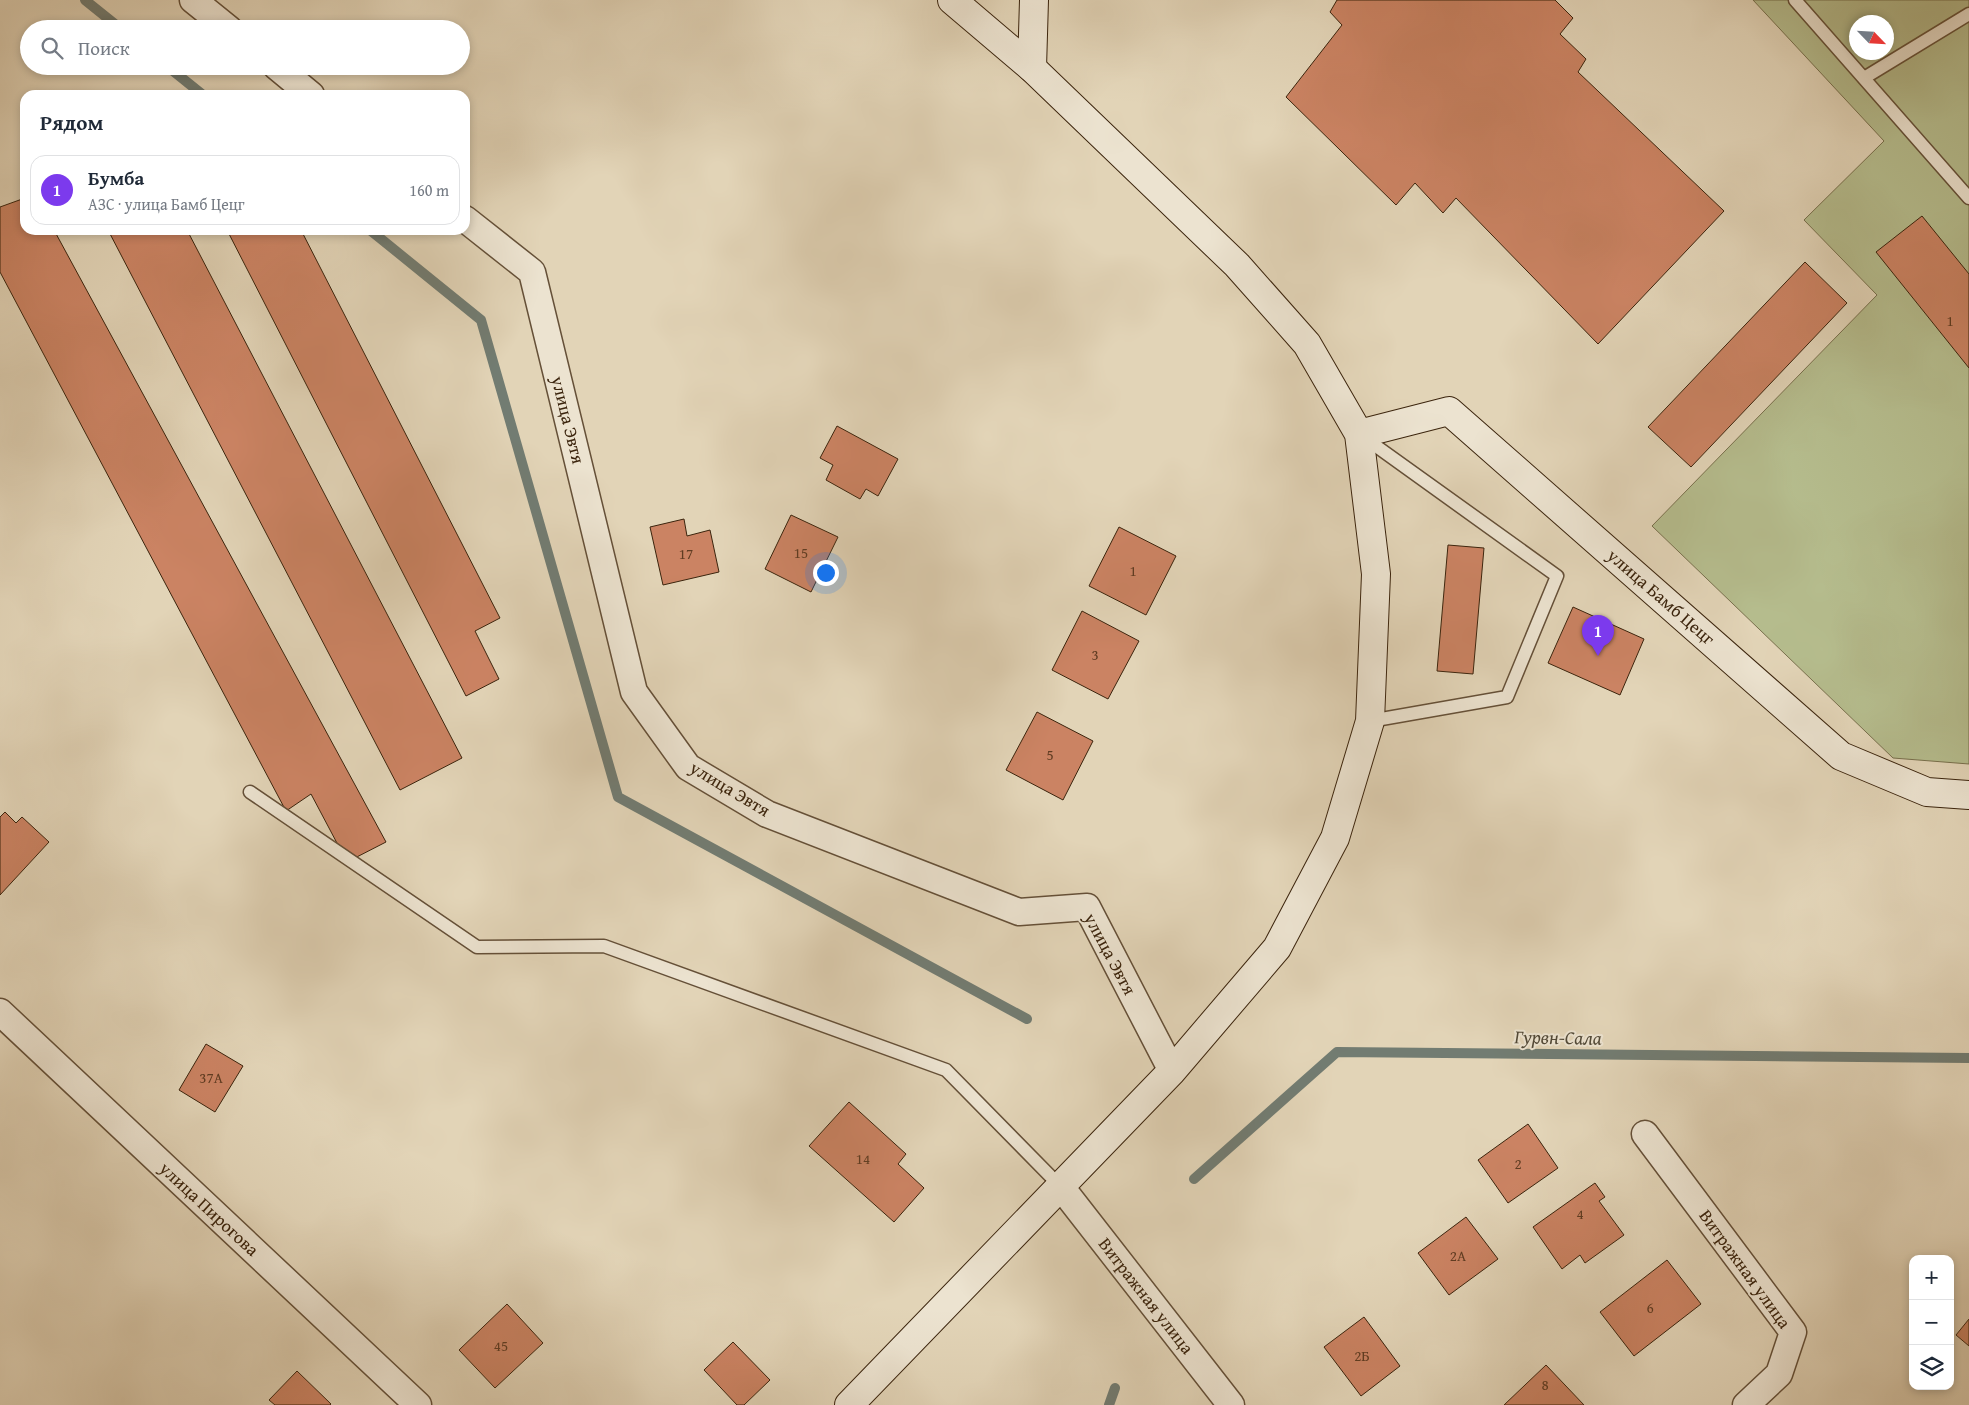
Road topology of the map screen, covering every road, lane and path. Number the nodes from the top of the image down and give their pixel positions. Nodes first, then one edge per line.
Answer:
1 (194, 0) edge
2 (952, 0) edge
3 (1034, 0) edge
4 (1795, 0) edge
5 (1969, 14) edge
6 (218, 20) edge
7 (1032, 68) junction
8 (287, 75) edge
9 (1864, 78) junction
10 (306, 90) edge
11 (1969, 198) edge
12 (470, 223) edge
13 (1359, 434) junction
14 (1370, 721) junction
15 (250, 792) dead end
16 (1969, 795) edge
17 (0, 1012) edge
18 (1172, 1071) junction
19 (1645, 1134) dead end
20 (1061, 1186) junction
21 (418, 1405) edge
22 (849, 1405) edge
23 (1231, 1405) edge
24 (1746, 1405) edge

1 - 6 street
2 - 7 main road
3 - 7 main road
4 - 9 lane
5 - 9 lane
7 - 13 main road
8 - 10 street
9 - 11 lane
12 - 18 street, улица Эвтя
13 - 14 main road
13 - 14 lane
13 - 16 main road, улица Бамб Цецг
14 - 18 main road
15 - 20 lane
17 - 21 street, улица Пирогова
18 - 20 main road
19 - 24 street, Витражная улица
20 - 22 main road
20 - 23 street, Витражная улица

